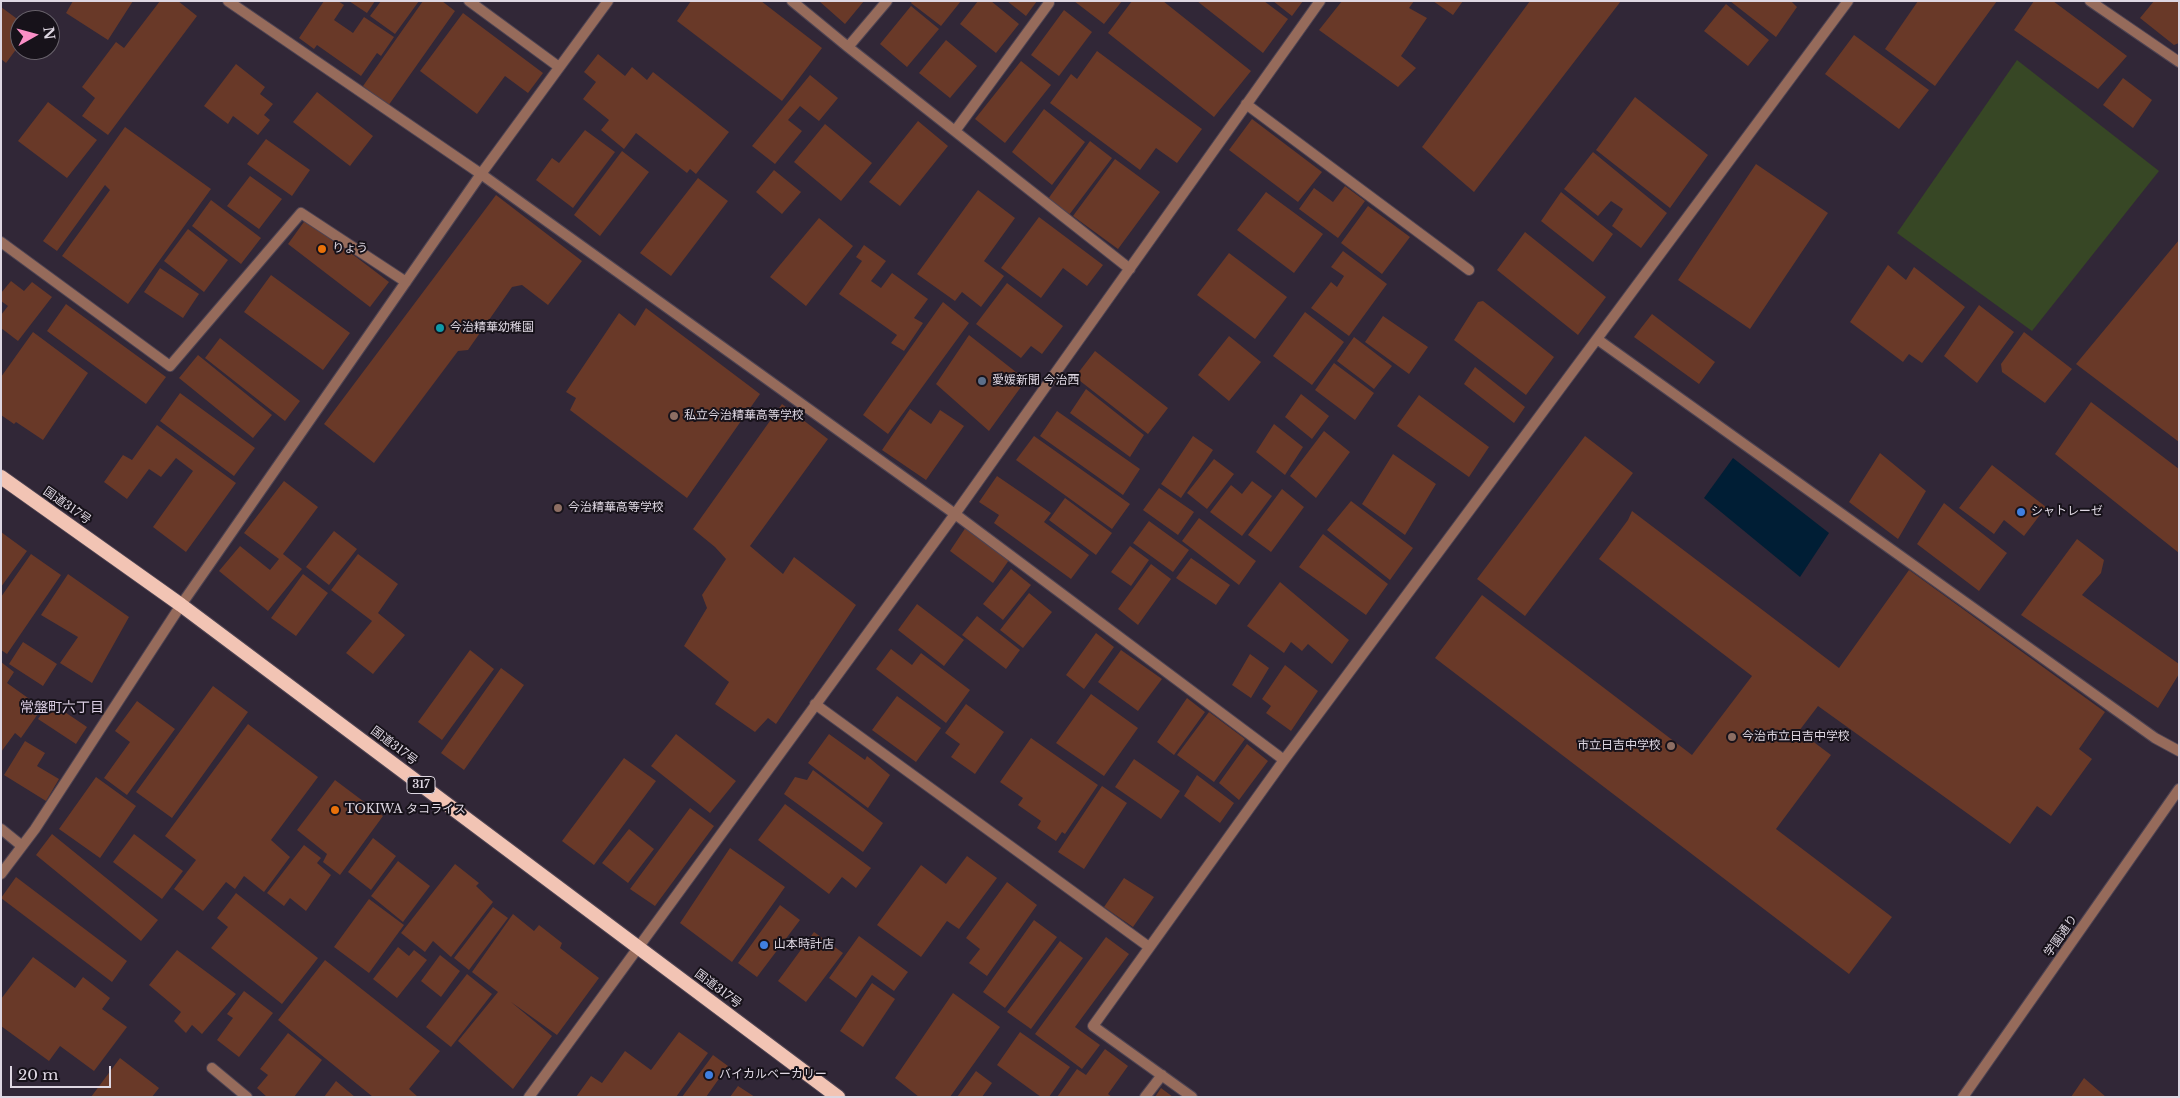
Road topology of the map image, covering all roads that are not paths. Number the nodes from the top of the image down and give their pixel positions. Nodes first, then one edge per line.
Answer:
1 (228, 1) edge
2 (469, 1) edge
3 (608, 1) edge
4 (792, 1) edge
5 (887, 1) edge
6 (1320, 1) edge
7 (1848, 1) edge
8 (2090, 1) edge
9 (1049, 3) dead end
10 (848, 47) junction
11 (2179, 62) edge
12 (559, 67) junction
13 (1246, 104) junction
14 (955, 131) junction
15 (481, 174) junction
16 (1, 242) edge
17 (1130, 269) junction
18 (1469, 270) dead end
19 (406, 282) junction
20 (1597, 339) junction
21 (1, 477) edge
22 (956, 514) junction
23 (181, 605) junction
24 (815, 704) junction
25 (2179, 752) edge
26 (1284, 760) junction
27 (2179, 789) edge
28 (1, 829) edge
29 (22, 846) junction
30 (1, 874) edge
31 (1149, 947) junction
32 (637, 948) junction
33 (212, 1068) dead end
34 (1162, 1076) junction
35 (247, 1097) edge
36 (529, 1097) edge
37 (838, 1097) edge
38 (1145, 1097) edge
39 (1192, 1097) edge
40 (1962, 1097) edge

1 - 15 street
2 - 12 street
3 - 12 street
4 - 10 street
5 - 10 street
6 - 13 street
7 - 20 street
8 - 11 street
9 - 14 street
10 - 14 street
12 - 15 street
13 - 17 street
13 - 18 street
14 - 17 street
15 - 19 street
15 - 22 street
16 - 19 street
17 - 22 street
19 - 23 street
20 - 25 street
20 - 26 street
21 - 23 highway, 国道317号 / 317
22 - 24 street
22 - 26 street
23 - 29 street
23 - 32 highway, 国道317号 / 317
24 - 31 street
24 - 32 street
26 - 31 street
27 - 40 street, 学園通り
28 - 29 street
29 - 30 street
31 - 34 street
32 - 36 street
32 - 37 highway, 国道317号 / 317
33 - 35 street
34 - 38 street
34 - 39 street

